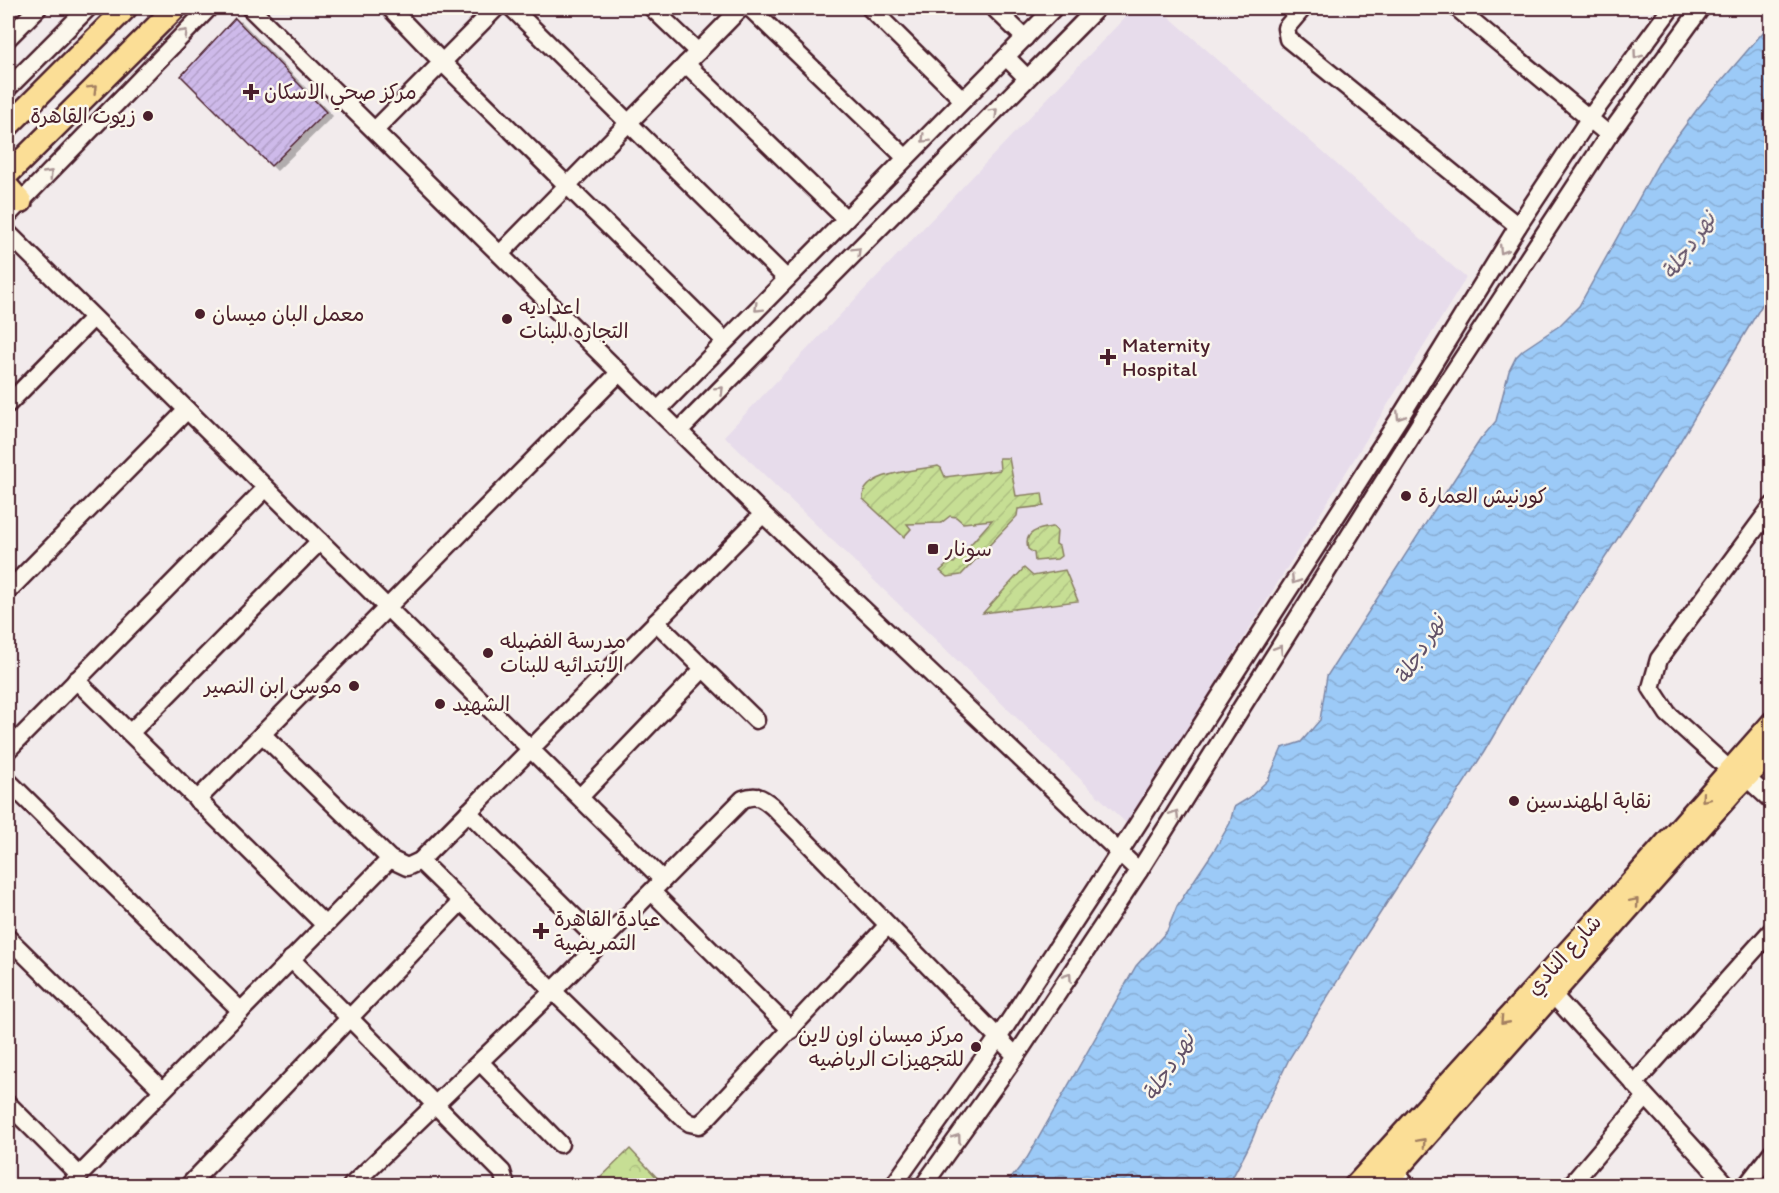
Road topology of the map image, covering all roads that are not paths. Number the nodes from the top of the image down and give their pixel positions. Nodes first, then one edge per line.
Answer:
1 (38, 8) edge
2 (88, 8) edge
3 (126, 8) edge
4 (175, 8) edge
5 (209, 8) edge
6 (250, 8) edge
7 (390, 8) edge
8 (496, 8) edge
9 (512, 8) edge
10 (652, 8) edge
11 (741, 8) edge
12 (750, 8) edge
13 (870, 8) edge
14 (994, 8) edge
15 (1054, 8) edge
16 (1097, 8) edge
17 (1303, 8) edge
18 (1457, 8) edge
19 (1671, 8) edge
20 (1701, 8) edge
21 (8, 38) edge
22 (1024, 38) junction
23 (1006, 57) junction
24 (692, 58) junction
25 (442, 62) junction
26 (1027, 78) junction
27 (8, 88) edge
28 (963, 100) junction
29 (1589, 118) junction
30 (628, 123) junction
31 (8, 126) edge
32 (375, 130) junction
33 (1609, 135) junction
34 (906, 158) junction
35 (8, 174) edge
36 (567, 185) junction
37 (12, 201) edge
38 (846, 219) junction
39 (1518, 226) junction
40 (8, 233) edge
41 (500, 254) junction
42 (787, 279) junction
43 (93, 318) junction
44 (725, 341) junction
45 (620, 372) junction
46 (8, 404) edge
47 (187, 410) junction
48 (658, 410) junction
49 (679, 431) junction
50 (266, 489) junction
51 (1772, 506) edge
52 (763, 514) junction
53 (320, 541) junction
54 (8, 591) edge
55 (387, 608) junction
56 (656, 622) junction
57 (704, 669) junction
58 (76, 680) junction
59 (756, 720) dead end
60 (1772, 723) edge
61 (130, 733) junction
62 (262, 734) junction
63 (530, 749) junction
64 (8, 750) edge
65 (1772, 751) edge
66 (1739, 774) junction
67 (8, 780) edge
68 (580, 797) junction
69 (197, 800) junction
70 (1772, 801) edge
71 (468, 812) junction
72 (1119, 853) junction
73 (390, 859) junction
74 (420, 861) junction
75 (1139, 871) junction
76 (657, 886) junction
77 (461, 902) junction
78 (325, 925) junction
79 (888, 925) junction
80 (1772, 930) edge
81 (8, 938) edge
82 (601, 943) junction
83 (291, 959) junction
84 (552, 992) junction
85 (1553, 995) junction
86 (241, 1011) junction
87 (349, 1018) junction
88 (791, 1030) junction
89 (998, 1038) junction
90 (1016, 1056) junction
91 (480, 1062) junction
92 (1634, 1084) junction
93 (162, 1090) junction
94 (1646, 1097) junction
95 (8, 1104) edge
96 (436, 1104) junction
97 (560, 1144) dead end
98 (1772, 1152) edge
99 (74, 1180) edge
100 (1395, 1181) edge
101 (192, 1184) edge
102 (351, 1185) edge
103 (503, 1185) edge
104 (893, 1185) edge
105 (923, 1185) edge
106 (1355, 1185) edge
107 (1570, 1185) edge
108 (1728, 1185) edge
109 (1746, 1185) edge

1 - 21 street
2 - 27 street
3 - 31 main road
35 -> 4 main road
37 -> 5 street
6 - 32 street
7 - 25 street
8 - 25 street
9 - 30 street
10 - 24 street
11 - 24 street
12 - 34 street
13 - 28 street
14 - 22 street
15 - 22 street
16 - 26 street
17 - 39 street
18 - 29 street
19 -> 29 street
20 - 33 street
22 - 23 street
23 - 26 street
23 - 28 street
24 - 30 street
24 - 38 street
25 - 32 street
25 - 36 street
49 -> 26 street
28 -> 34 street
29 - 33 street
29 - 39 street
30 - 36 street
30 - 42 street
32 - 41 street
75 -> 33 street
34 - 38 street
36 - 41 street
36 - 44 street
38 - 42 street
39 -> 72 street
40 - 43 street
41 - 45 street
42 -> 44 street
43 - 46 street
43 - 47 street
44 - 48 street
45 - 48 street
45 - 55 street
47 - 50 street
47 - 54 street
48 - 49 street
49 - 52 street
50 - 53 street
50 - 58 street
51 - 66 street
52 - 56 street
52 - 72 street
53 - 55 street
53 - 61 street
55 - 62 street
55 - 63 street
56 - 57 street
56 - 63 street
57 - 59 street
57 - 68 street
58 - 61 street
58 - 64 street
60 - 66 main road, شارع النادي
61 - 69 street
62 - 69 street
62 - 73 street
63 - 68 street
63 - 71 street
65 - 66 main road, شارع النادي
66 - 70 street
85 -> 66 main road, شارع النادي
66 -> 106 main road, شارع النادي
67 - 86 street
68 - 76 street
69 - 78 street
71 - 74 street
71 - 82 street
72 - 75 street
72 - 89 street
73 - 74 street
73 - 78 street
74 - 77 street
90 -> 75 street
76 - 79 street
76 - 82 street
76 - 88 street
77 - 84 street
77 - 87 street
78 - 83 street
79 - 88 street
79 - 89 street
80 - 92 street
81 - 93 street
82 - 84 street
83 - 86 street
83 - 87 street
84 - 88 street
84 - 91 street
85 - 92 street
100 -> 85 main road, شارع النادي
86 - 93 street
87 - 96 street
87 - 101 street
89 - 90 street
89 - 104 street
105 -> 90 street
91 - 96 street
91 - 97 street
92 - 94 street
93 - 99 street
94 - 107 street
94 - 108 street
95 - 99 street
96 - 102 street
96 - 103 street
98 - 109 street

